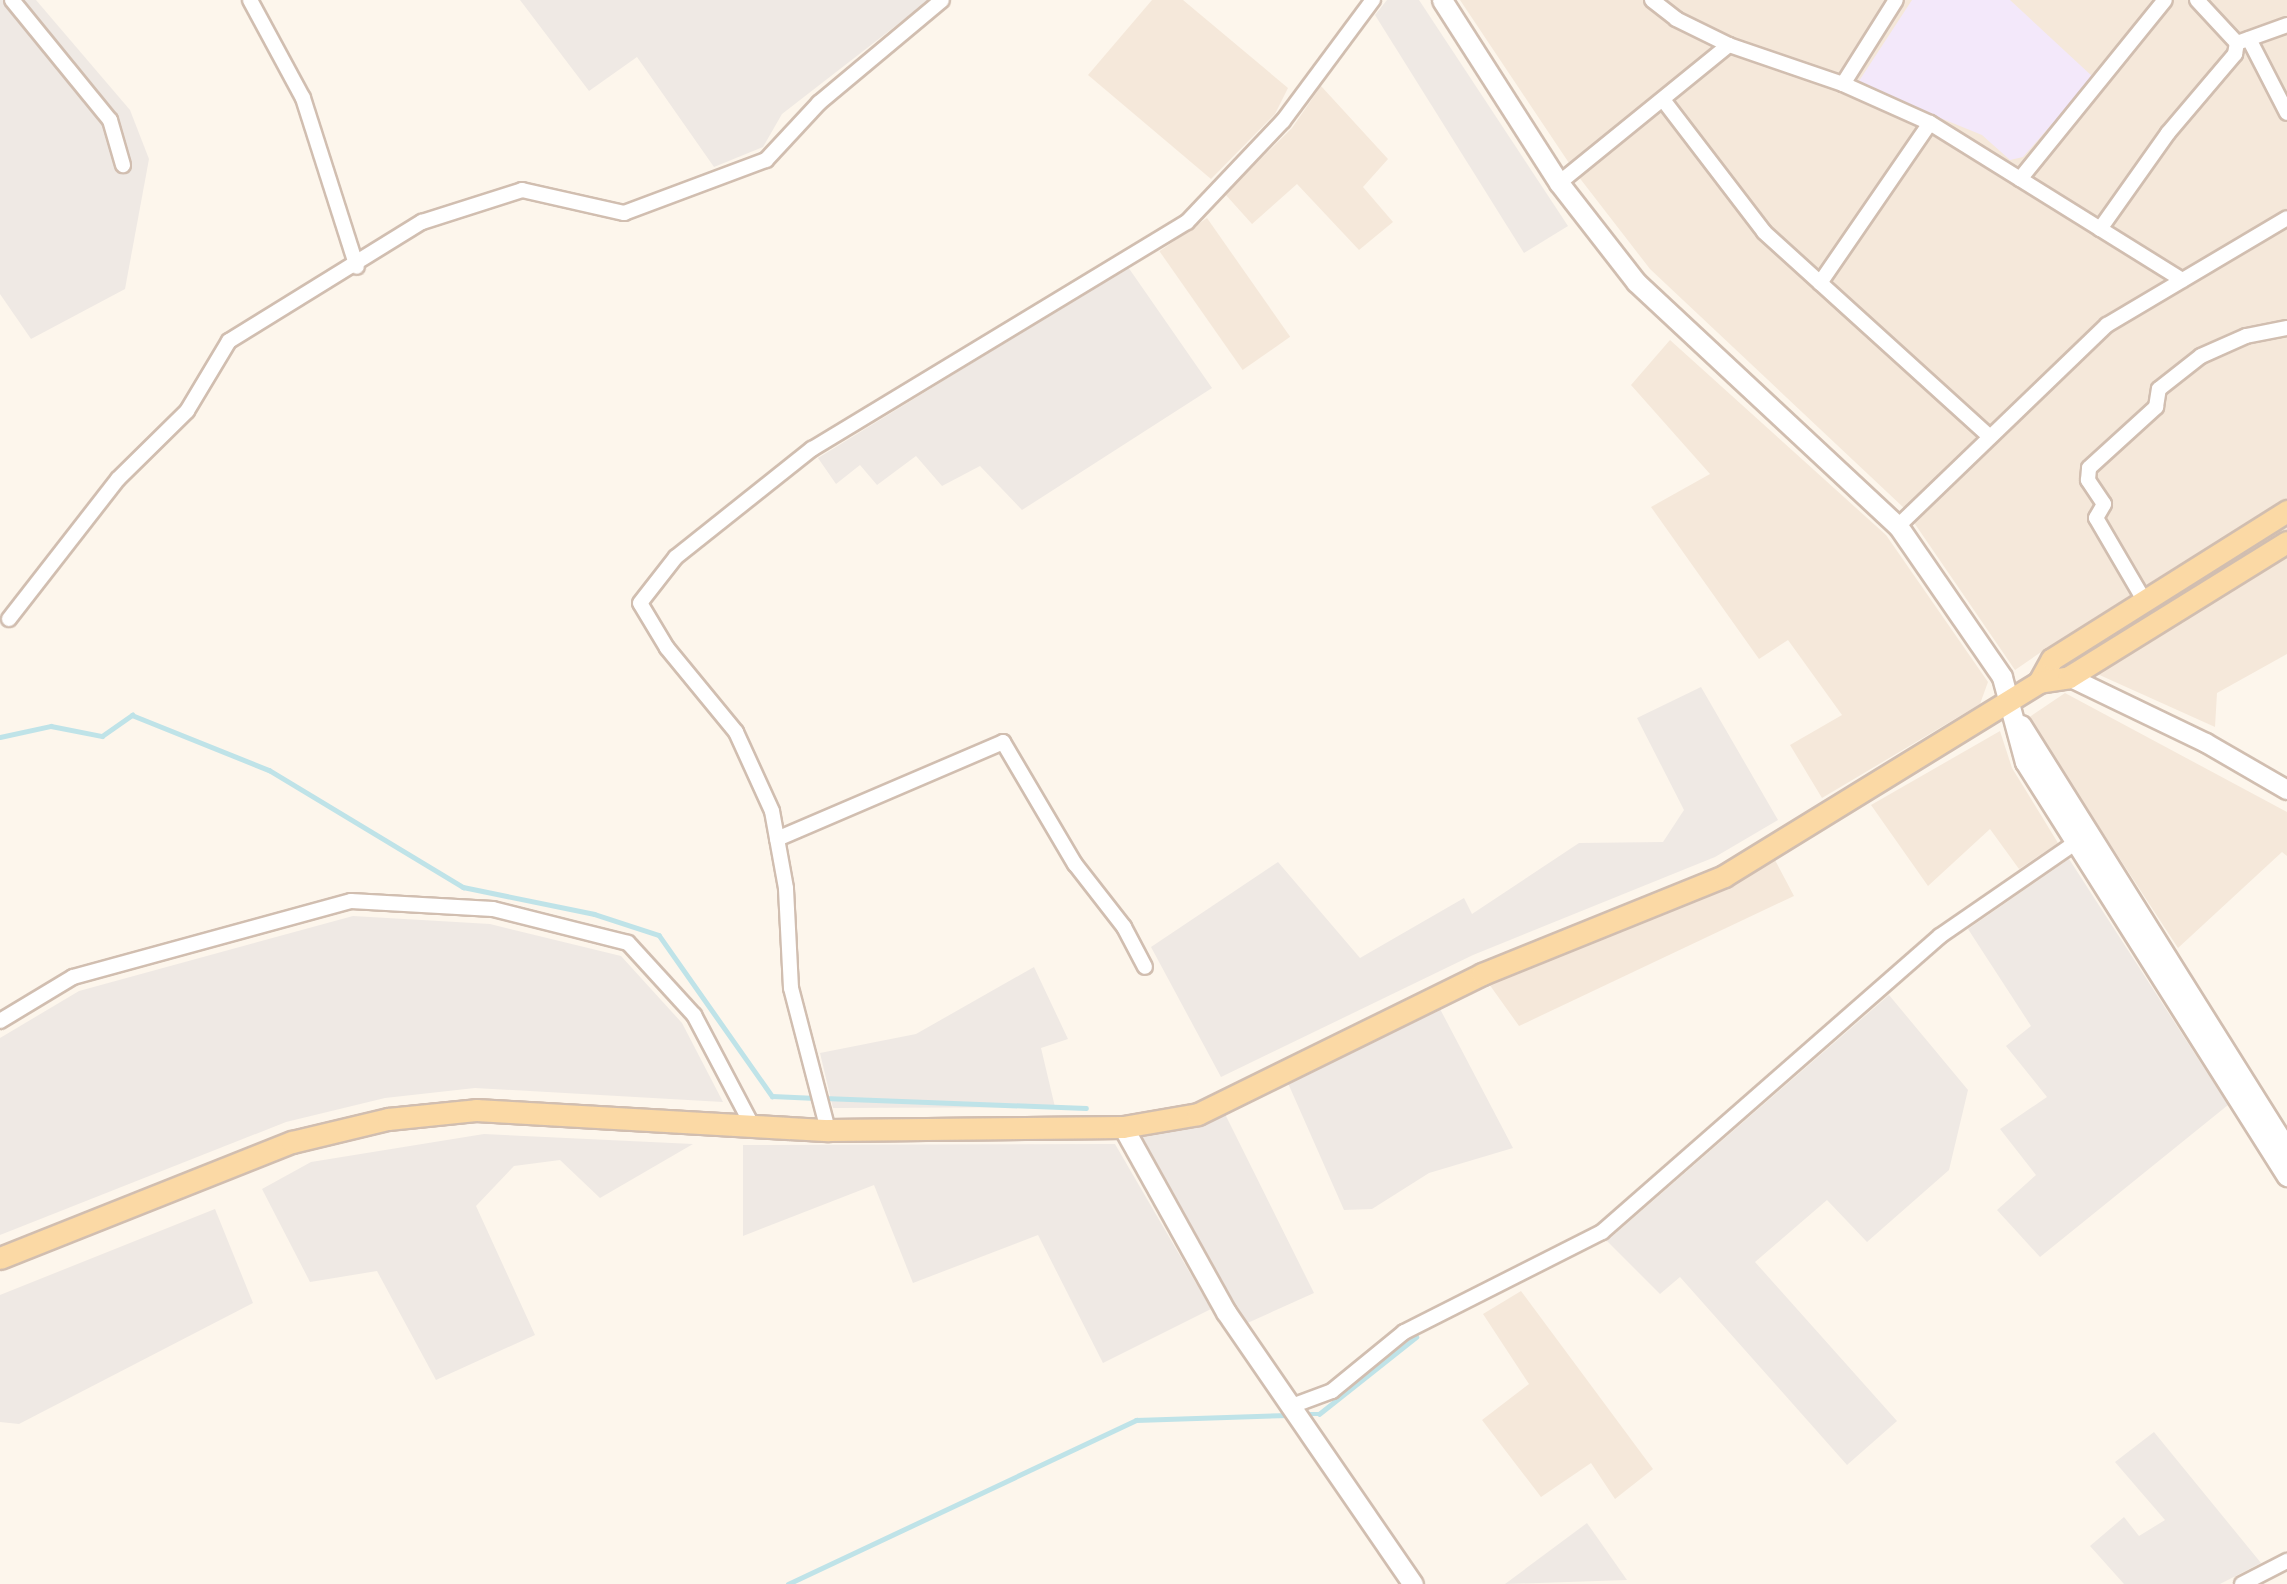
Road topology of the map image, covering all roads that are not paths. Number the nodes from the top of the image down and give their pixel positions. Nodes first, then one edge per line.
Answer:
1 (12, 0) edge
2 (250, 0) edge
3 (942, 0) edge
4 (1373, 0) edge
5 (1652, 0) edge
6 (1896, 0) edge
7 (2165, 0) edge
8 (2197, 0) edge
9 (1448, 2) edge
10 (2287, 25) edge
11 (2243, 41) junction
12 (1729, 45) junction
13 (1843, 84) junction
14 (1664, 102) junction
15 (2287, 113) edge
16 (1930, 123) junction
17 (124, 164) dead end
18 (2020, 179) junction
19 (1559, 183) junction
20 (2287, 218) edge
21 (2100, 229) junction
22 (357, 267) junction
23 (2182, 280) junction
24 (1820, 283) junction
25 (2287, 328) edge
26 (1990, 437) junction
27 (2287, 511) edge
28 (1898, 526) junction
29 (2287, 542) edge
30 (2144, 600) junction
31 (9, 619) dead end
32 (2069, 677) junction
33 (2039, 682) junction
34 (2008, 703) junction
35 (2287, 790) edge
36 (777, 838) junction
37 (2075, 843) junction
38 (1145, 967) dead end
39 (0, 1021) edge
40 (752, 1125) junction
41 (1123, 1127) junction
42 (828, 1130) junction
43 (2287, 1149) edge
44 (2287, 1176) edge
45 (0, 1258) edge
46 (1289, 1407) junction
47 (2287, 1561) edge
48 (1413, 1584) edge
49 (2242, 1584) edge

1 - 17 street
2 - 22 street
3 - 22 street
4 - 36 street
5 - 12 street
6 - 13 street
7 - 18 street
8 - 11 street
9 - 19 main road
10 - 11 street
11 - 15 street
11 - 21 street
12 - 13 street
12 - 14 street
13 - 16 street
14 - 19 street
14 - 24 street
16 - 18 street
16 - 24 street
18 - 21 street
19 - 28 main road
20 - 23 street
21 - 23 street
22 - 31 street
23 - 26 street
24 - 26 street
25 - 30 street
26 - 28 street
27 - 30 main road
28 - 34 main road
29 - 32 main road
30 - 33 main road
32 - 33 main road
32 - 35 street
33 - 34 main road
34 - 37 main road
34 - 41 main road
34 - 43 main road
36 - 38 street
36 - 42 street
37 - 44 main road
37 - 46 street
39 - 40 street
40 - 42 main road
40 - 45 main road
41 - 42 main road
41 - 46 main road
46 - 48 main road
47 - 49 street

